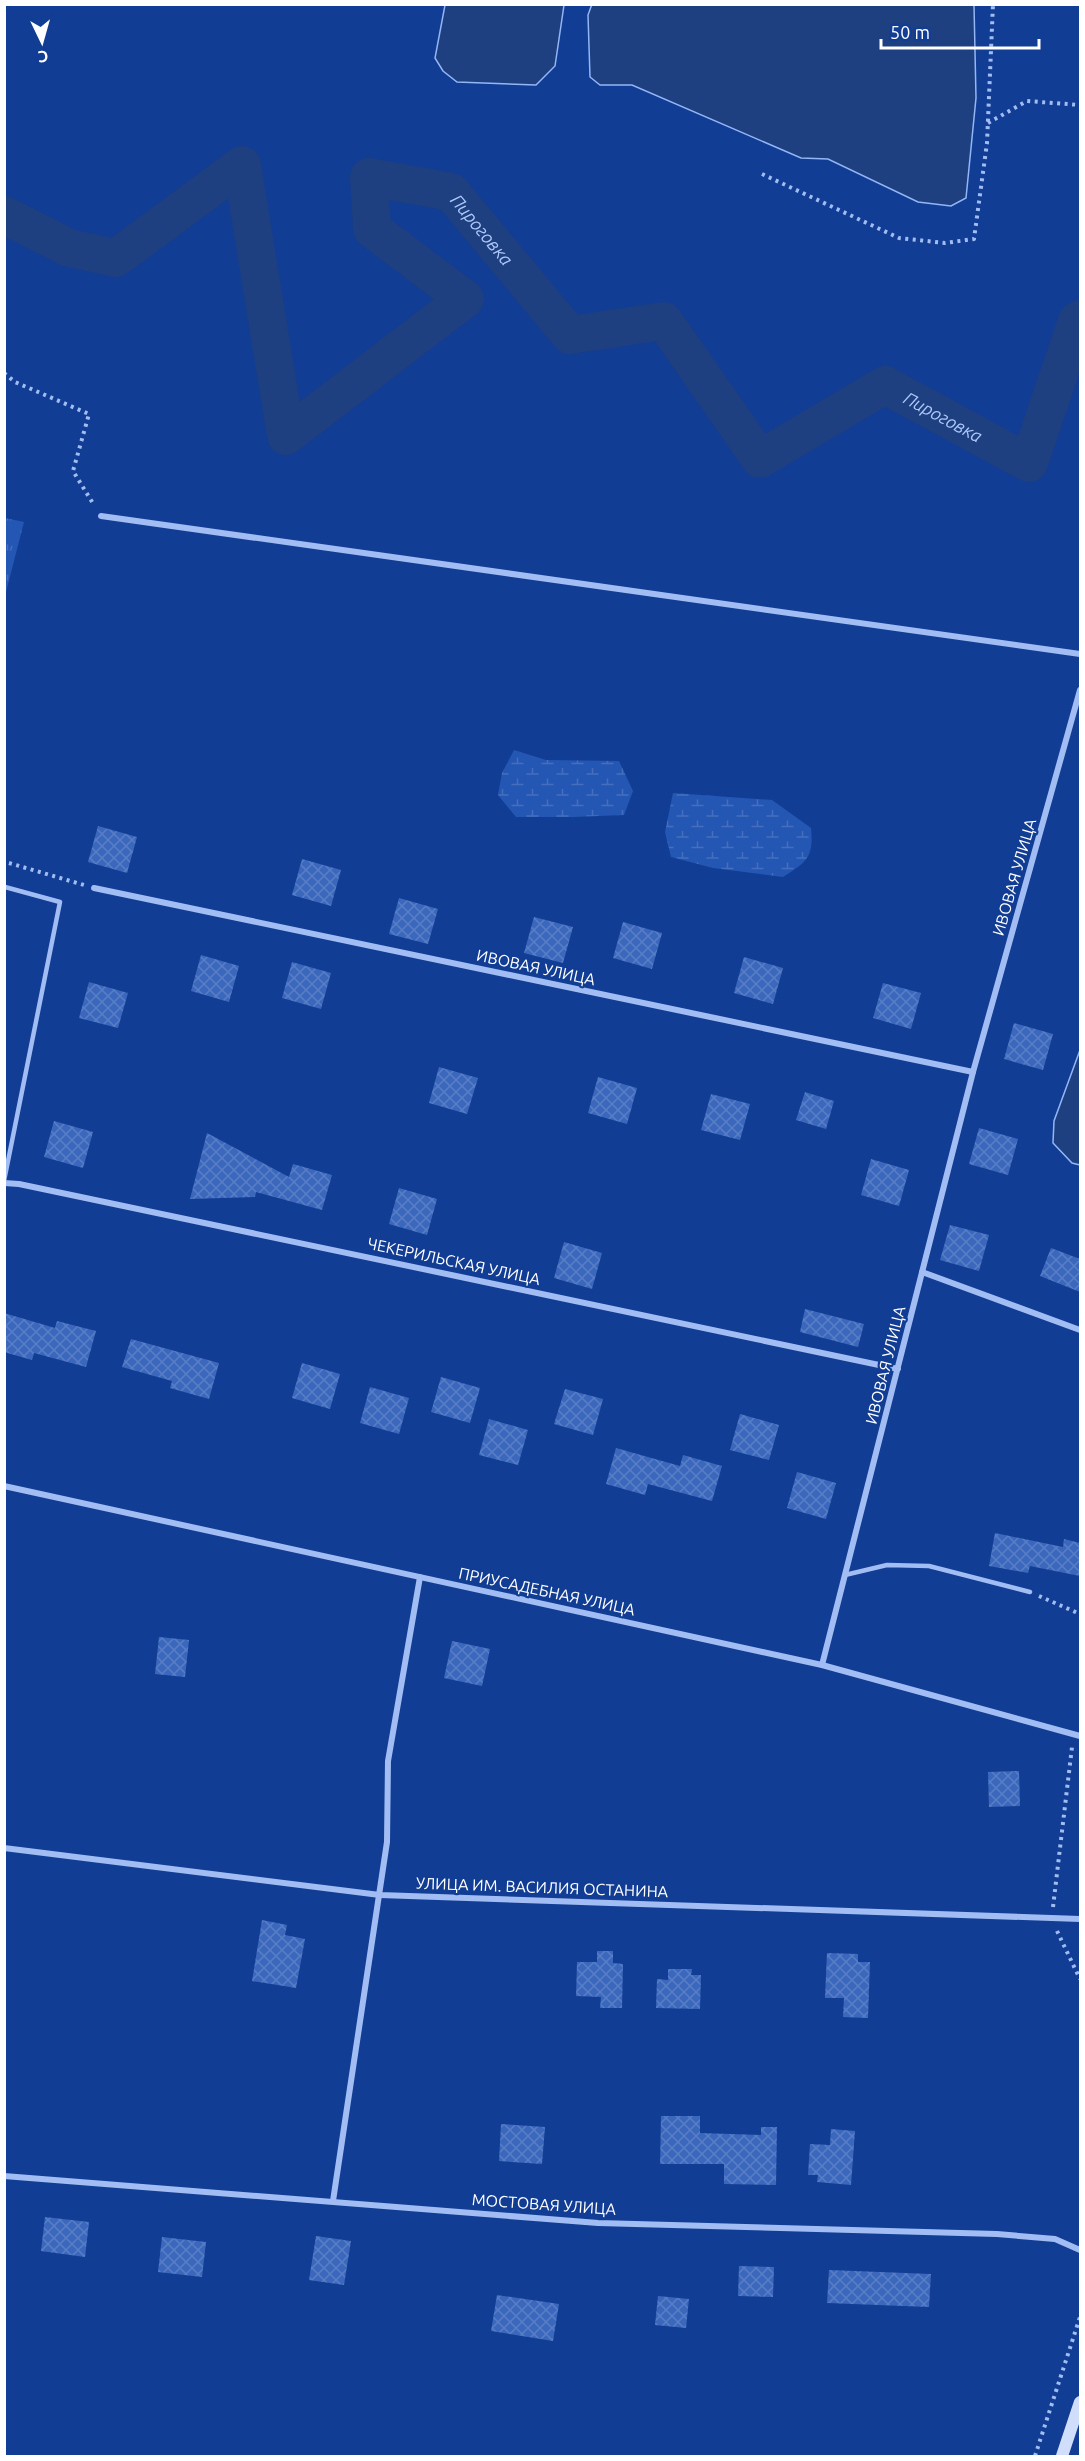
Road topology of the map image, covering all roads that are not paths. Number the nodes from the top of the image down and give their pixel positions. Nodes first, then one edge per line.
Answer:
1 (100, 516) road end
2 (1080, 654) edge
3 (1080, 690) edge
4 (5, 888) edge
5 (94, 888) road end
6 (973, 1072) junction
7 (4, 1182) edge
8 (922, 1272) junction
9 (1080, 1330) edge
10 (898, 1369) junction
11 (4, 1486) edge
12 (845, 1575) junction
13 (420, 1577) junction
14 (1030, 1592) road end
15 (822, 1665) junction
16 (1077, 1736) edge
17 (4, 1848) edge
18 (380, 1894) junction
19 (1080, 1919) edge
20 (4, 2176) edge
21 (333, 2201) junction
22 (1080, 2250) edge
23 (1080, 2402) edge
24 (1062, 2457) edge

1 - 2 street
3 - 6 street, ИВОВАЯ УЛИЦА
4 - 7 lane
5 - 6 street, ИВОВАЯ УЛИЦА
6 - 8 street, ИВОВАЯ УЛИЦА
7 - 10 street, ЧЕКЕРИЛЬСКАЯ УЛИЦА
8 - 9 street
8 - 10 street, ИВОВАЯ УЛИЦА
10 - 12 street, ИВОВАЯ УЛИЦА
11 - 13 street, ПРИУСАДЕБНАЯ УЛИЦА
12 - 14 lane
12 - 15 street, ИВОВАЯ УЛИЦА
13 - 15 street, ПРИУСАДЕБНАЯ УЛИЦА
13 - 18 street
15 - 16 street, ПРИУСАДЕБНАЯ УЛИЦА
17 - 18 street, УЛИЦА ИМ. ВАСИЛИЯ ОСТАНИНА
18 - 19 street, УЛИЦА ИМ. ВАСИЛИЯ ОСТАНИНА
18 - 21 street
20 - 21 street, МОСТОВАЯ УЛИЦА
21 - 22 street, МОСТОВАЯ УЛИЦА
23 - 24 street

